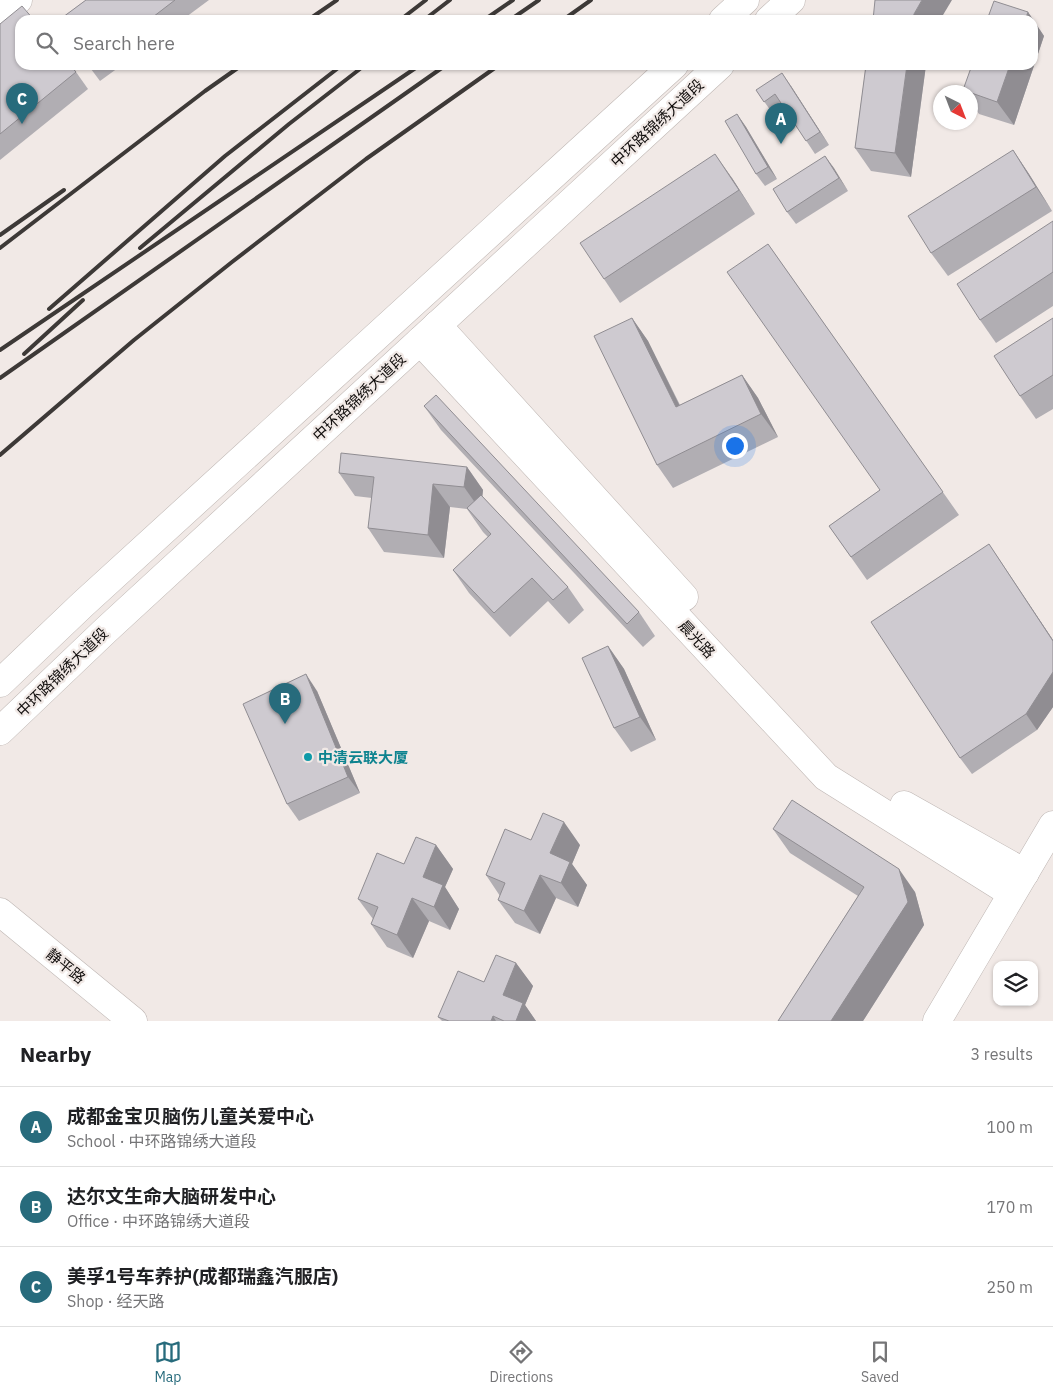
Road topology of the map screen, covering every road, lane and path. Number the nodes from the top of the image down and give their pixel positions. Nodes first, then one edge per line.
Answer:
1 (18, 0) edge
2 (745, 0) edge
3 (791, 0) edge
4 (728, 15) edge
5 (774, 15) edge
6 (0, 16) edge
7 (669, 70) edge
8 (715, 70) edge
9 (428, 333) junction
10 (0, 684) edge
11 (0, 731) edge
12 (1053, 825) edge
13 (1018, 883) junction
14 (0, 912) edge
15 (133, 1021) edge
16 (937, 1021) edge

1 - 6 main road
2 - 4 main road
3 - 5 main road
7 - 10 main road, 中环路锦绣大道段
8 - 9 main road, 中环路锦绣大道段
9 - 11 main road, 中环路锦绣大道段
9 - 13 main road, 晨光路
12 - 13 main road
13 - 16 main road
14 - 15 main road, 静平路

